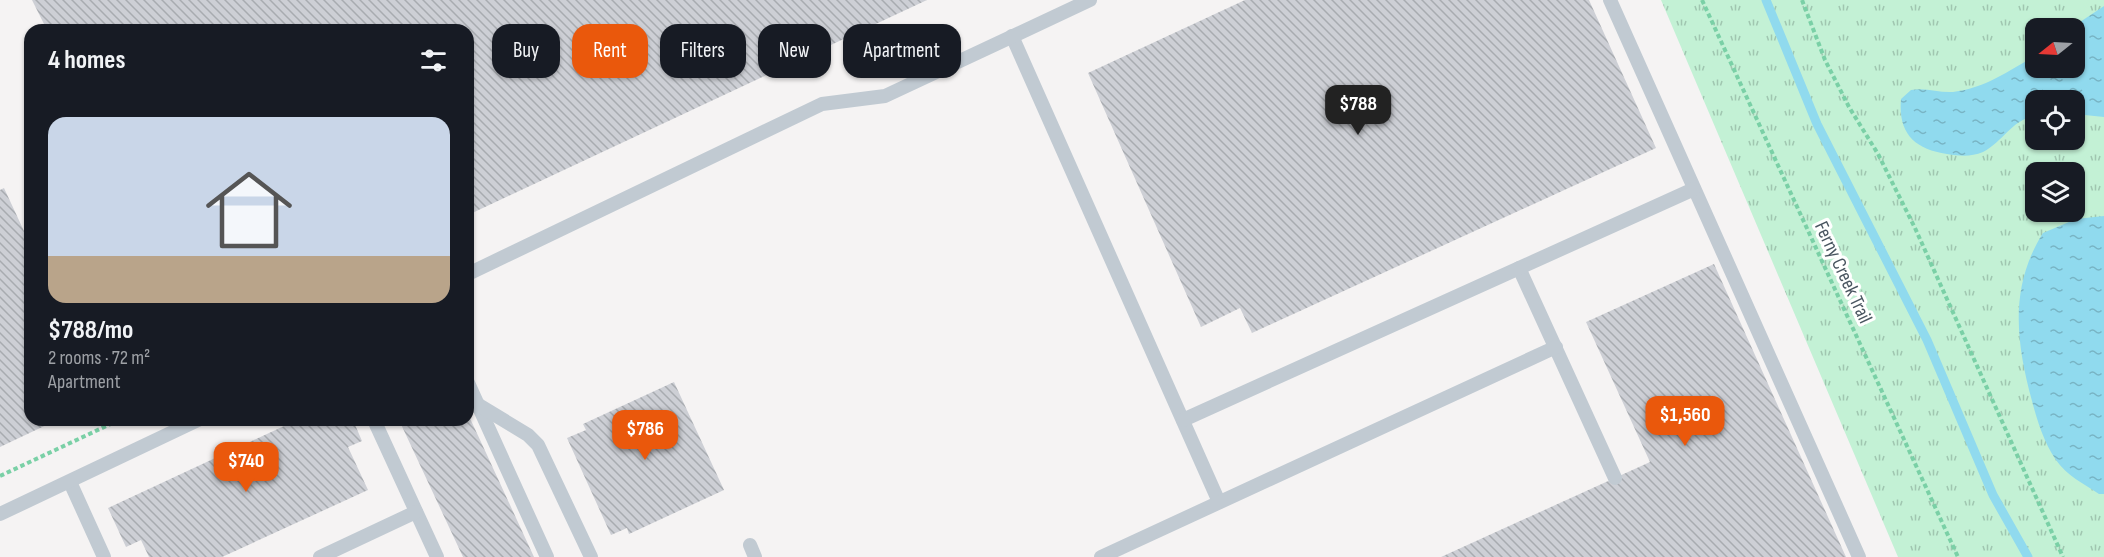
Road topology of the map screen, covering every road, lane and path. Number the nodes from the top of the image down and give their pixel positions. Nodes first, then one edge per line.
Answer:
1 (1090, 0) edge
2 (1610, 0) edge
3 (1702, 0) edge
4 (1802, 0) edge
5 (1012, 36) junction
6 (1694, 189) junction
7 (1519, 268) junction
8 (474, 271) edge
9 (1556, 347) junction
10 (474, 397) edge
11 (477, 404) junction
12 (1183, 420) junction
13 (106, 426) edge
14 (186, 426) edge
15 (377, 426) edge
16 (0, 476) edge
17 (1615, 478) dead end
18 (70, 482) junction
19 (1219, 502) junction
20 (416, 512) junction
21 (0, 514) edge
22 (100, 556) edge
23 (320, 557) edge
24 (437, 557) edge
25 (547, 557) edge
26 (591, 557) edge
27 (1101, 557) edge
28 (1859, 557) edge
29 (1958, 557) edge
30 (2063, 557) edge

1 - 5 lane
2 - 6 lane
3 - 29 path, Ferny Creek Trail
4 - 30 path
5 - 8 lane
5 - 12 lane
6 - 7 lane
6 - 28 lane
7 - 9 lane
7 - 12 lane
9 - 17 lane
9 - 19 lane
10 - 11 lane
11 - 25 lane
11 - 26 lane
12 - 19 lane
13 - 16 path
14 - 18 lane
15 - 20 lane
18 - 21 lane
18 - 22 lane
19 - 27 lane
20 - 23 lane
20 - 24 lane

